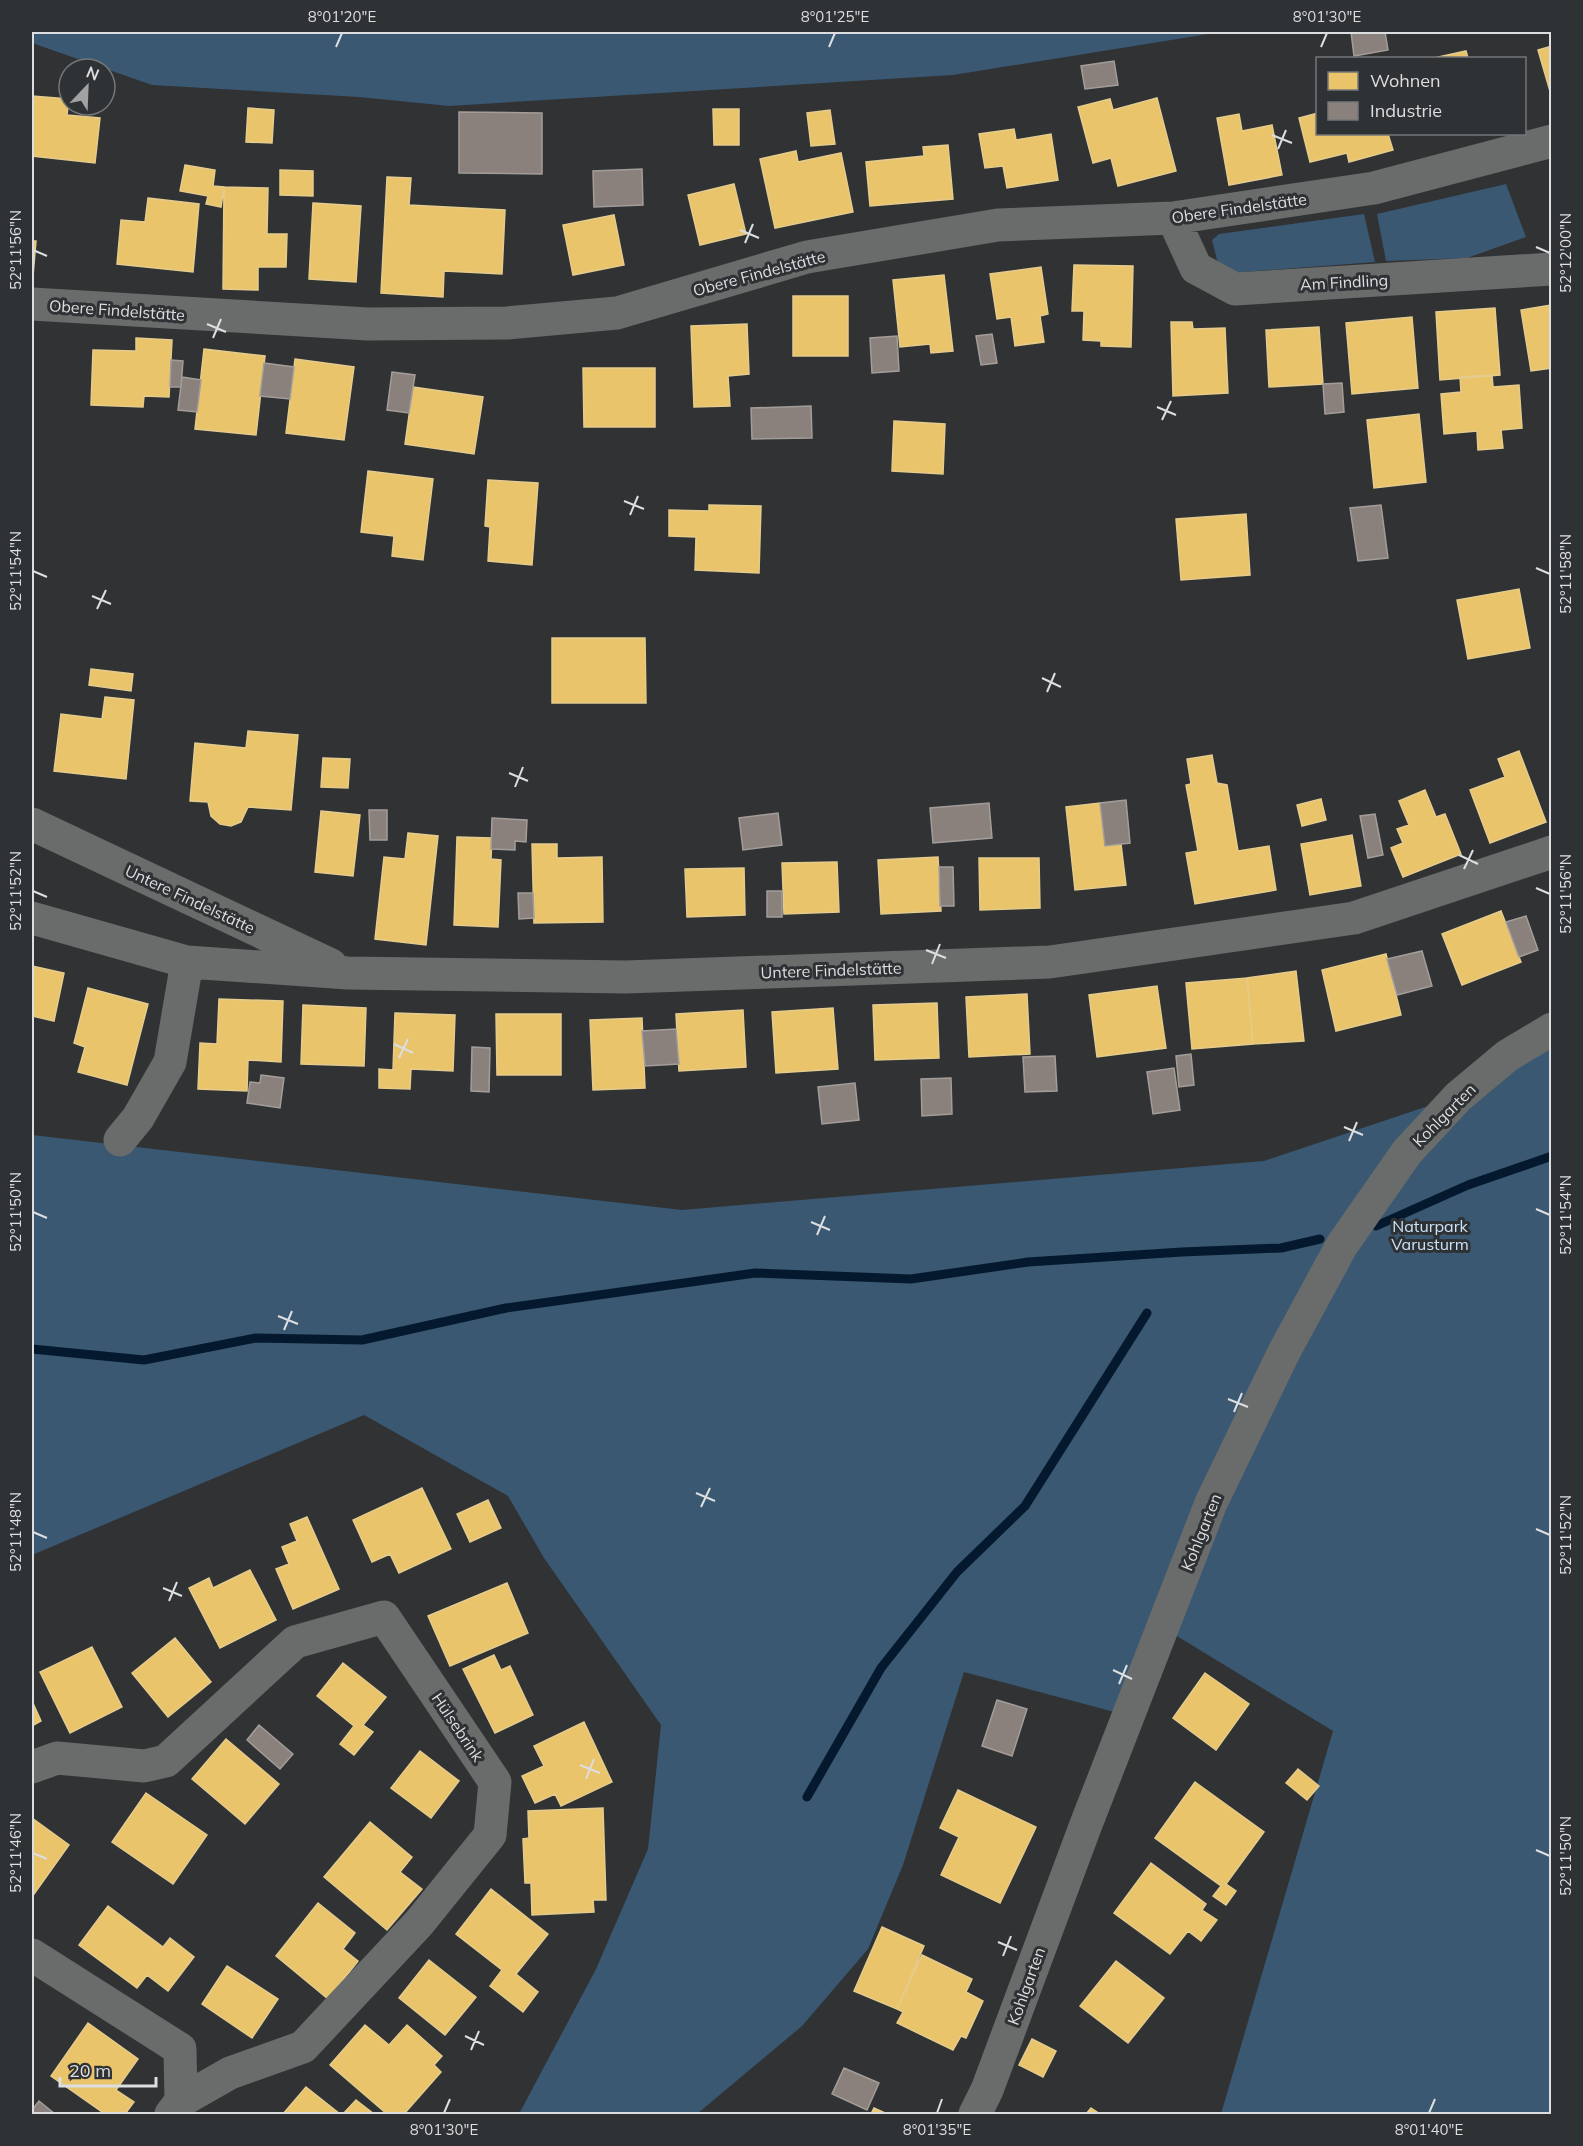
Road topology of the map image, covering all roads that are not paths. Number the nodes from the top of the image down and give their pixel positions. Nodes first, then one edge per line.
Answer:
1 (1551, 141) edge
2 (1173, 218) junction
3 (1551, 269) edge
4 (32, 304) edge
5 (32, 824) edge
6 (1551, 852) edge
7 (32, 918) edge
8 (187, 962) junction
9 (348, 973) junction
10 (1551, 1029) edge
11 (120, 1140) dead end
12 (32, 1767) edge
13 (32, 1955) edge
14 (176, 2108) edge
15 (975, 2115) edge

1 - 2 street, Obere Findelstätte
2 - 3 street, Am Findling
2 - 4 street, Obere Findelstätte
5 - 9 street, Untere Findelstätte
6 - 9 street, Untere Findelstätte
7 - 8 street, Untere Findelstätte
8 - 9 street, Untere Findelstätte
8 - 11 street
10 - 15 street, Kohlgarten
12 - 14 street, Hülsebrink
13 - 14 street, Hülsebrink

